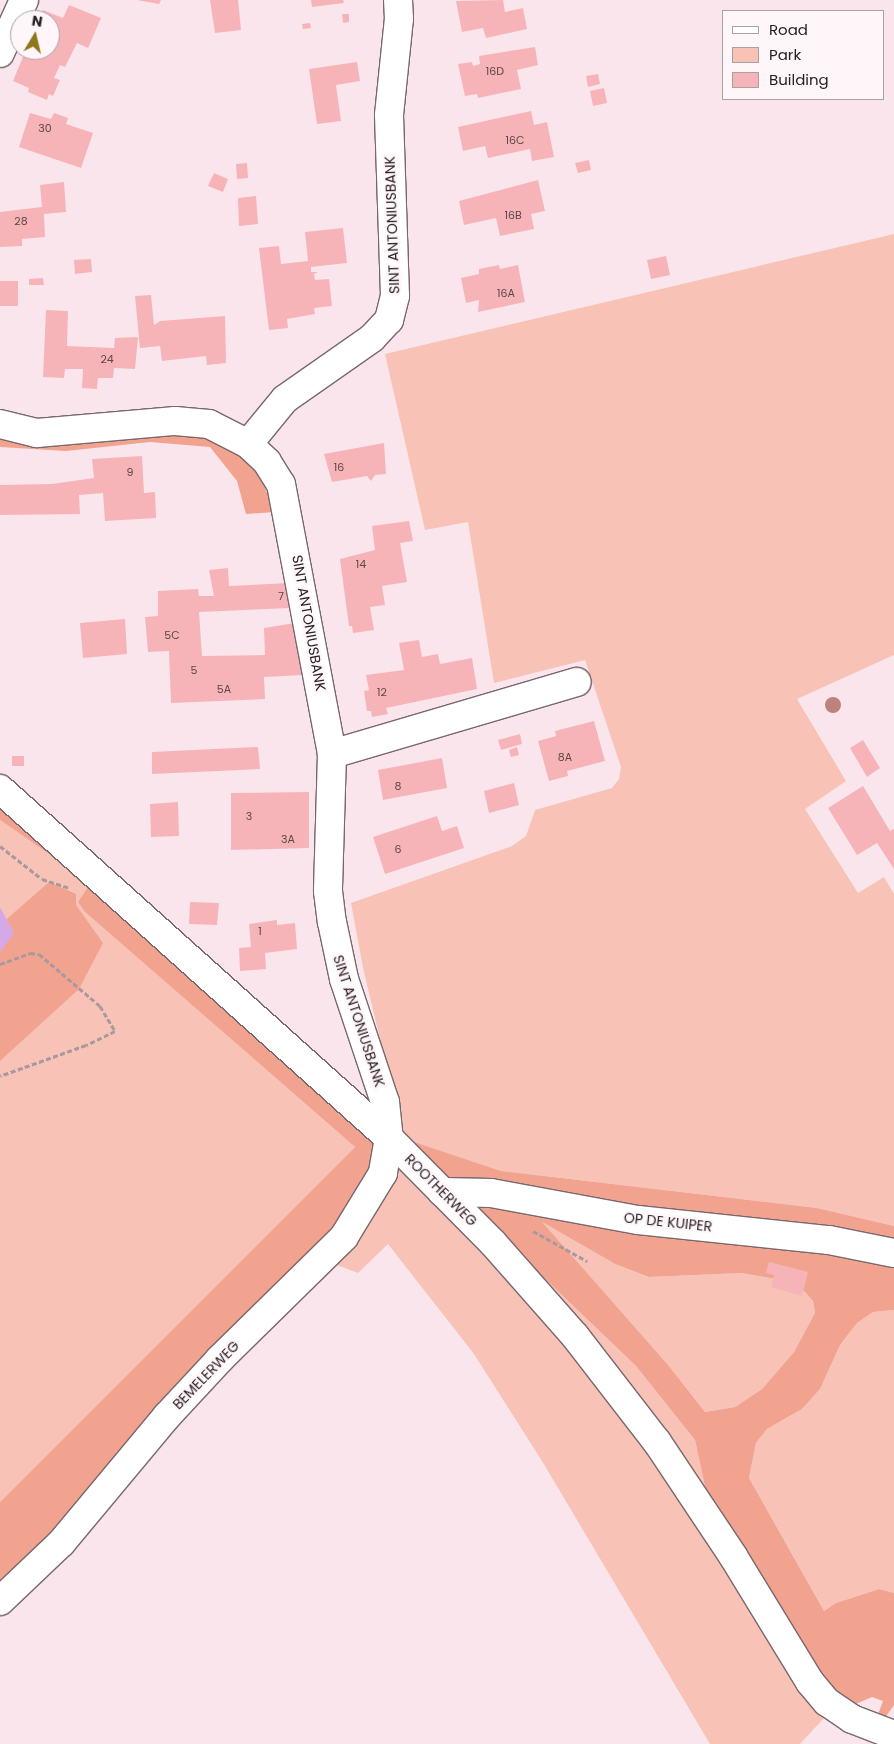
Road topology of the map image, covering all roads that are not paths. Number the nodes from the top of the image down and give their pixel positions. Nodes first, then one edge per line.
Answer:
1 (24, 0) edge
2 (398, 0) edge
3 (0, 53) edge
4 (0, 424) edge
5 (248, 444) junction
6 (577, 682) dead end
7 (332, 754) junction
8 (0, 789) edge
9 (389, 1138) junction
10 (442, 1192) junction
11 (894, 1254) edge
12 (0, 1602) edge
13 (894, 1734) edge

1 - 3 street
2 - 5 street, SINT ANTONIUSBANK
4 - 5 street, SINT ANTONIUSBANK
5 - 7 street, SINT ANTONIUSBANK
6 - 7 street
7 - 9 street, SINT ANTONIUSBANK
8 - 9 street, ROOTHERWEG
9 - 10 street, ROOTHERWEG
9 - 12 street, BEMELERWEG
10 - 11 street, OP DE KUIPER
10 - 13 street, ROOTHERWEG

